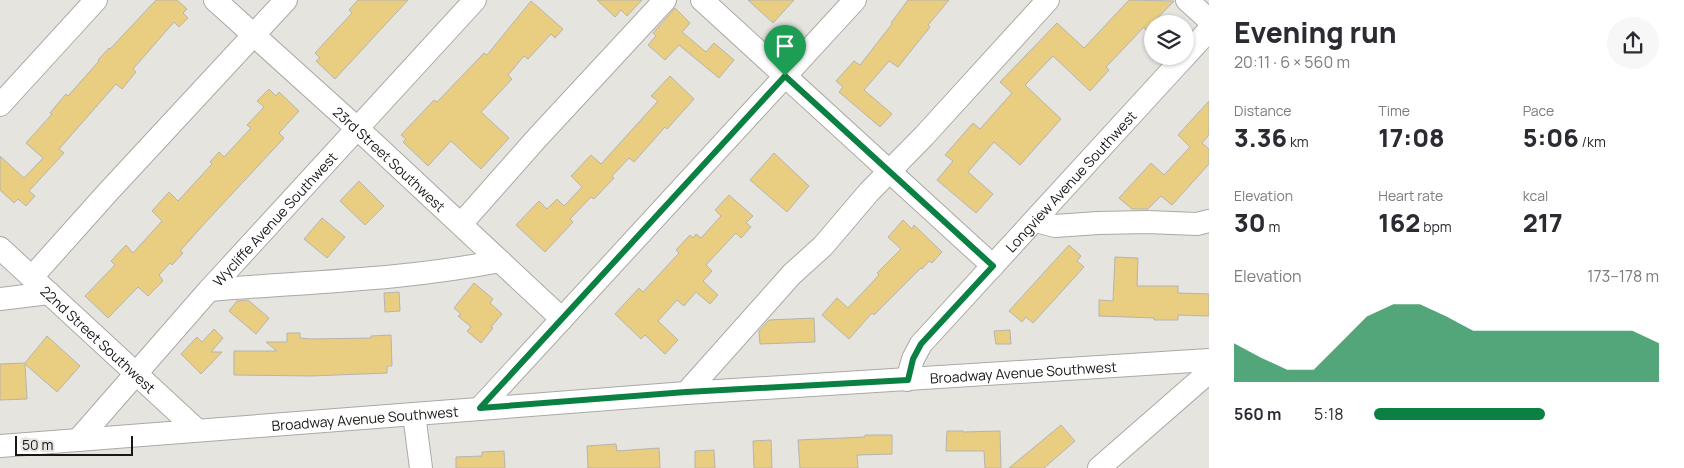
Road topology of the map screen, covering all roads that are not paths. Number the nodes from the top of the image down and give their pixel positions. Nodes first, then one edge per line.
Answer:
1 (96, 0) edge
2 (215, 0) edge
3 (286, 0) edge
4 (476, 0) edge
5 (665, 0) edge
6 (702, 0) edge
7 (855, 0) edge
8 (1048, 0) edge
9 (1188, 0) edge
10 (1209, 20) edge
11 (1209, 30) edge
12 (253, 35) junction
13 (1194, 46) edge
14 (1177, 65) edge
15 (785, 76) junction
16 (0, 105) edge
17 (357, 128) junction
18 (889, 172) junction
19 (1036, 221) junction
20 (1209, 221) edge
21 (462, 224) junction
22 (0, 248) edge
23 (500, 261) junction
24 (993, 266) junction
25 (32, 277) junction
26 (209, 290) junction
27 (49, 292) junction
28 (0, 299) edge
29 (562, 319) junction
30 (1209, 360) edge
31 (1209, 372) edge
32 (136, 373) junction
33 (908, 380) junction
34 (686, 392) junction
35 (480, 408) junction
36 (414, 414) junction
37 (197, 430) junction
38 (78, 440) junction
39 (0, 446) edge
40 (421, 468) edge
41 (1099, 468) edge

1 - 16 street
2 - 12 street, 23rd Street Southwest
3 - 12 street
4 - 17 street, Wycliffe Avenue Southwest
5 - 21 street
6 - 15 street
7 - 15 street
8 - 18 street
9 - 10 street
11 - 13 street, Longview Avenue Southwest
12 - 17 street, 23rd Street Southwest
12 - 25 street
14 - 19 street, Longview Avenue Southwest
15 - 18 street
15 - 29 street
17 - 21 street, 23rd Street Southwest
17 - 26 street, Wycliffe Avenue Southwest
18 - 24 street
18 - 34 street
19 - 20 street
19 - 24 street, Longview Avenue Southwest
21 - 23 street, 23rd Street Southwest
22 - 25 street, 22nd Street Southwest
23 - 26 street
23 - 29 street, 23rd Street Southwest
24 - 33 street, Longview Avenue Southwest
25 - 27 street, 22nd Street Southwest
26 - 32 street, Wycliffe Avenue Southwest
27 - 28 street
27 - 32 street, 22nd Street Southwest
29 - 35 street
30 - 33 street, Broadway Avenue Southwest
31 - 41 street
32 - 37 street, 22nd Street Southwest
32 - 38 street, Wycliffe Avenue Southwest
33 - 34 street, Broadway Avenue Southwest
34 - 35 street, Broadway Avenue Southwest
35 - 36 street, Broadway Avenue Southwest
36 - 37 street, Broadway Avenue Southwest
36 - 40 street
37 - 38 street, Broadway Avenue Southwest
38 - 39 street, Broadway Avenue Southwest

